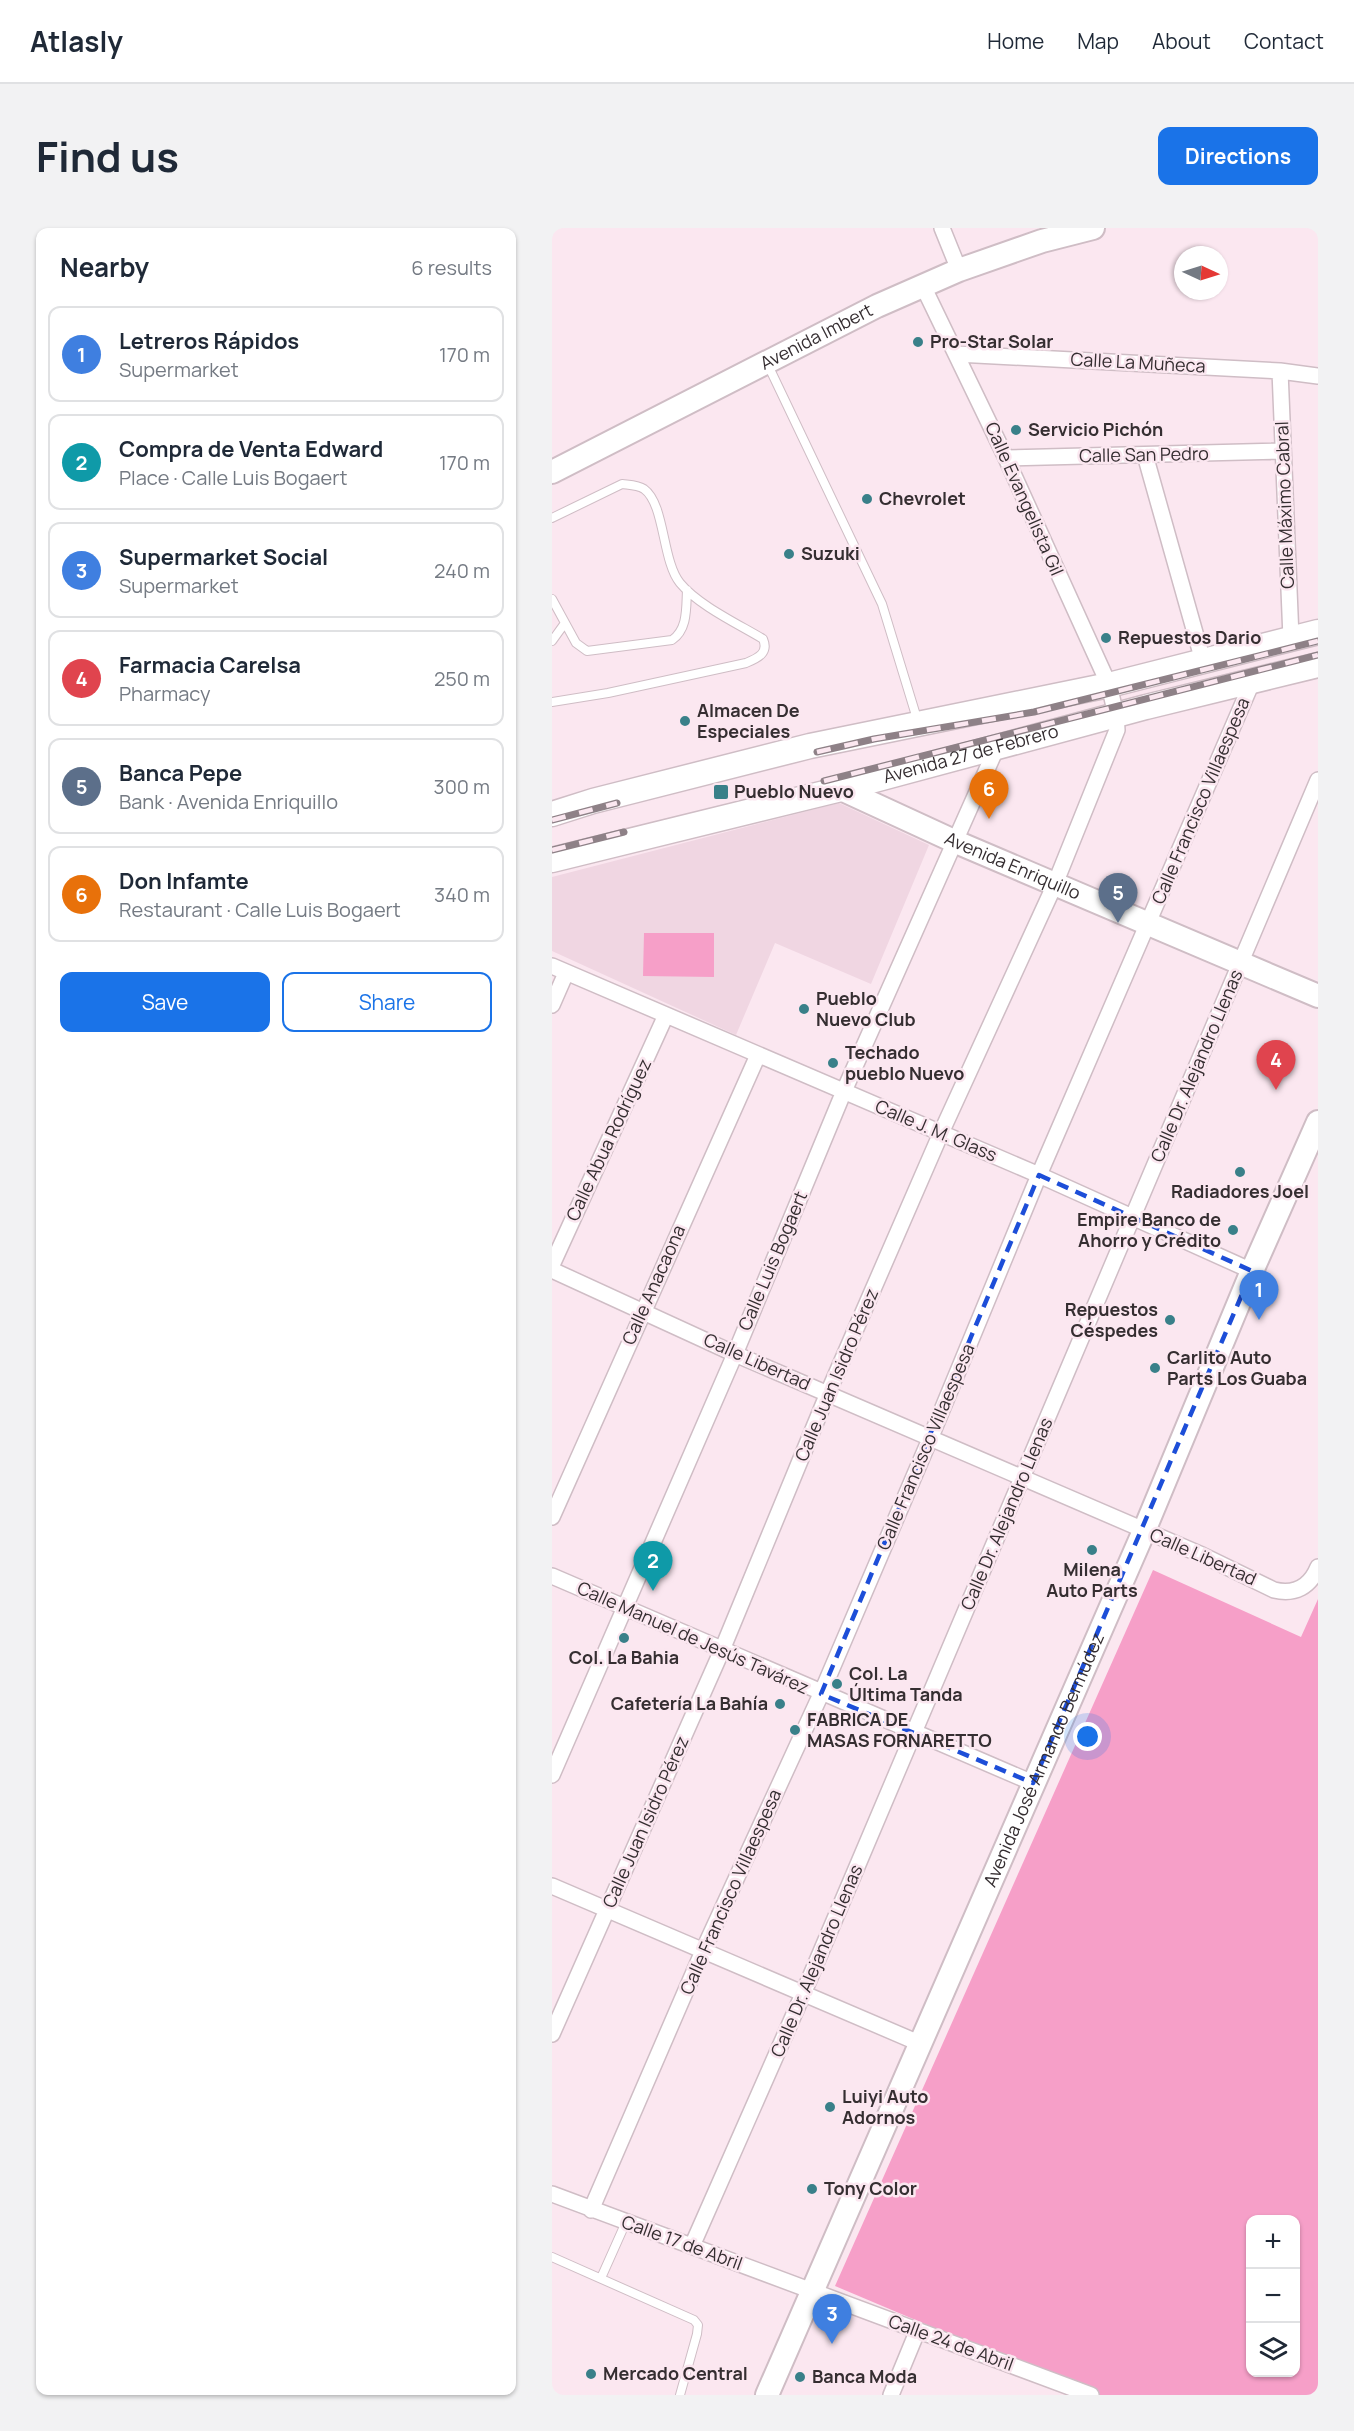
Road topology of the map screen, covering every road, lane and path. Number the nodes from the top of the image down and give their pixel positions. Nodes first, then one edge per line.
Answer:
1 (942, 228) edge
2 (1093, 228) edge
3 (959, 270) junction
4 (923, 286) junction
5 (957, 354) junction
6 (766, 362) junction
7 (1280, 371) junction
8 (1318, 376) edge
9 (1283, 451) junction
10 (1145, 455) junction
11 (1006, 458) junction
12 (552, 472) edge
13 (552, 518) edge
14 (687, 590) junction
15 (552, 599) edge
16 (565, 623) junction
17 (1318, 632) edge
18 (1291, 638) junction
19 (552, 641) edge
20 (1203, 661) junction
21 (1318, 665) edge
22 (1253, 680) junction
23 (1108, 685) junction
24 (552, 702) edge
25 (1116, 715) junction
26 (919, 724) junction
27 (996, 749) junction
28 (1318, 780) edge
29 (841, 789) junction
30 (553, 810) edge
31 (956, 842) junction
32 (552, 860) edge
33 (1055, 884) junction
34 (1148, 923) junction
35 (1240, 962) junction
36 (552, 966) edge
37 (566, 973) junction
38 (1318, 996) edge
39 (552, 1005) edge
40 (666, 1015) junction
41 (758, 1054) junction
42 (844, 1091) junction
43 (1318, 1122) edge
44 (941, 1132) junction
45 (1039, 1175) junction
46 (1132, 1218) junction
47 (552, 1265) edge
48 (552, 1270) edge
49 (1252, 1271) junction
50 (643, 1310) junction
51 (735, 1354) junction
52 (828, 1393) junction
53 (930, 1439) junction
54 (1023, 1477) junction
55 (552, 1517) edge
56 (1144, 1531) junction
57 (1318, 1567) edge
58 (552, 1576) edge
59 (623, 1607) junction
60 (722, 1650) junction
61 (821, 1694) junction
62 (914, 1732) junction
63 (552, 1775) edge
64 (1033, 1783) junction
65 (552, 1886) edge
66 (607, 1910) junction
67 (703, 1951) junction
68 (804, 1994) junction
69 (552, 2034) edge
70 (919, 2043) junction
71 (552, 2194) edge
72 (591, 2210) junction
73 (626, 2222) junction
74 (692, 2246) junction
75 (552, 2257) edge
76 (601, 2278) junction
77 (811, 2292) junction
78 (917, 2332) junction
79 (1058, 2389) edge
80 (680, 2395) edge
81 (767, 2395) edge
82 (891, 2395) edge
83 (1091, 2395) edge

1 - 3 street
2 - 3 street, Avenida Imbert
3 - 4 street, Avenida Imbert
4 - 5 street, Calle Evangelista Gil
4 - 6 street, Avenida Imbert
5 - 7 street, Calle La Muñeca
5 - 11 street, Calle Evangelista Gil
6 - 12 street, Avenida Imbert
6 - 26 lane
7 - 8 street, Calle La Muñeca
7 - 9 street, Calle Máximo Cabral
9 - 10 street, Calle San Pedro
9 - 18 street, Calle Máximo Cabral
10 - 11 street, Calle San Pedro
10 - 20 street
11 - 23 street, Calle Evangelista Gil
13 - 14 lane
14 - 16 lane
14 - 24 lane
15 - 16 lane
16 - 19 lane
17 - 18 main road, Avenida 27 de Febrero
18 - 20 main road, Avenida 27 de Febrero
20 - 23 main road, Avenida 27 de Febrero
21 - 22 main road, Avenida 27 de Febrero
22 - 25 main road, Avenida 27 de Febrero
22 - 34 street, Calle Francisco Villaespesa
23 - 25 street, Calle Evangelista Gil
23 - 26 main road, Avenida 27 de Febrero
25 - 27 main road, Avenida 27 de Febrero
25 - 33 street, Calle Juan Isidro Pérez
26 - 30 main road, Avenida 27 de Febrero
27 - 29 main road, Avenida 27 de Febrero
27 - 31 street, Calle Luis Bogaert
28 - 35 street, Calle Dr. Alejandro Llenas
29 - 31 street, Avenida Enriquillo
29 - 32 main road, Avenida 27 de Febrero
31 - 33 street, Avenida Enriquillo
31 - 42 street, Calle Luis Bogaert
33 - 34 street, Avenida Enriquillo
33 - 44 street, Calle Juan Isidro Pérez
34 - 35 street, Avenida Enriquillo
34 - 45 street, Calle Francisco Villaespesa
35 - 38 street, Avenida Enriquillo
35 - 46 street, Calle Dr. Alejandro Llenas
36 - 37 street, Calle J. M. Glass
37 - 39 street
37 - 40 street, Calle J. M. Glass
40 - 41 street, Calle J. M. Glass
40 - 47 street, Calle Abua Rodríguez
41 - 42 street, Calle J. M. Glass
41 - 50 street, Calle Anacaona
42 - 44 street, Calle J. M. Glass
42 - 51 street, Calle Luis Bogaert
43 - 49 street, Avenida José Armando Bermúdez
44 - 45 street, Calle J. M. Glass
44 - 52 street, Calle Juan Isidro Pérez
45 - 46 street, Calle J. M. Glass
45 - 53 street, Calle Francisco Villaespesa
46 - 49 street, Calle J. M. Glass
46 - 54 street, Calle Dr. Alejandro Llenas
48 - 50 street, Calle Libertad
49 - 56 street, Avenida José Armando Bermúdez
50 - 51 street, Calle Libertad
50 - 55 street, Calle Anacaona
51 - 52 street, Calle Libertad
51 - 59 street, Calle Luis Bogaert
52 - 53 street, Calle Libertad
52 - 60 street, Calle Juan Isidro Pérez
53 - 54 street, Calle Libertad
53 - 61 street, Calle Francisco Villaespesa
54 - 56 street, Calle Libertad
54 - 62 street, Calle Dr. Alejandro Llenas
56 - 57 street, Calle Libertad
56 - 64 street, Avenida José Armando Bermúdez
58 - 59 street, Calle Manuel de Jesús Tavárez
59 - 60 street, Calle Manuel de Jesús Tavárez
59 - 63 street, Calle Luis Bogaert
60 - 61 street, Calle Manuel de Jesús Tavárez
60 - 66 street, Calle Juan Isidro Pérez
61 - 62 street, Calle Manuel de Jesús Tavárez
61 - 67 street, Calle Francisco Villaespesa
62 - 64 street, Calle Manuel de Jesús Tavárez
62 - 68 street, Calle Dr. Alejandro Llenas
64 - 70 street, Avenida José Armando Bermúdez
65 - 66 street
66 - 67 street
66 - 69 street, Calle Juan Isidro Pérez
67 - 68 street
67 - 72 street, Calle Francisco Villaespesa
68 - 70 street
68 - 74 street, Calle Dr. Alejandro Llenas
70 - 77 street, Avenida José Armando Bermúdez
71 - 72 street, Calle 17 de Abril
72 - 73 street, Calle 17 de Abril
73 - 74 street, Calle 17 de Abril
73 - 76 lane
74 - 77 street, Calle 17 de Abril
75 - 76 lane
76 - 80 lane
77 - 78 street, Calle 24 de Abril
77 - 81 street, Avenida José Armando Bermúdez
78 - 79 street, Calle 24 de Abril
78 - 82 street
79 - 83 street, Calle 24 de Abril

